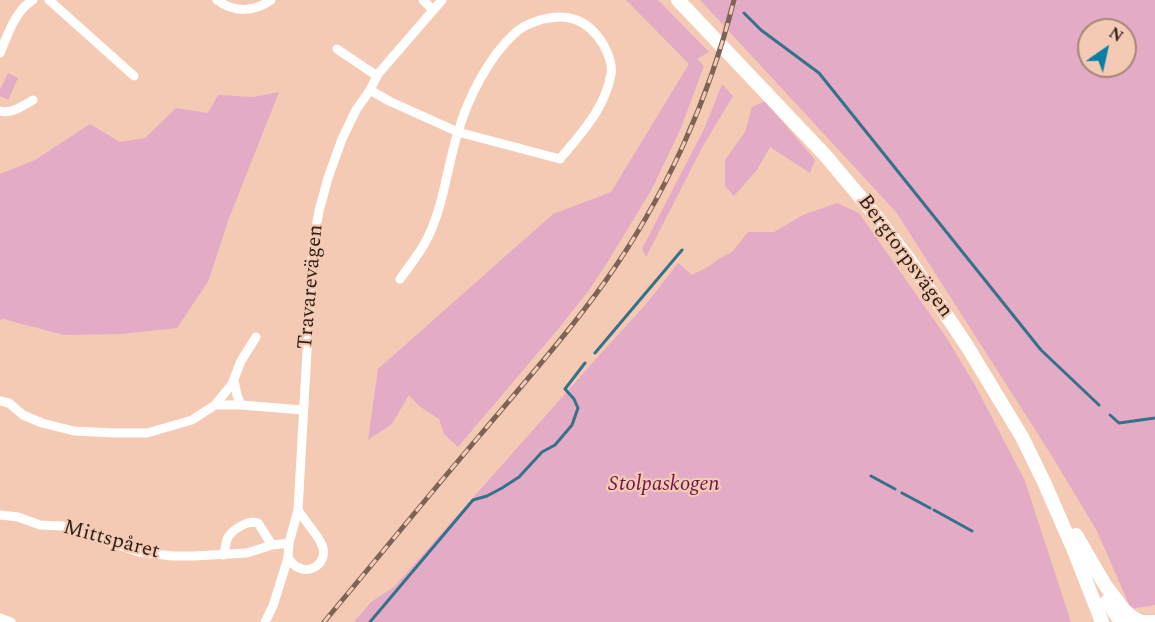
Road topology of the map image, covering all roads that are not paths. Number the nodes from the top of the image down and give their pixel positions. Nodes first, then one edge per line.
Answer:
1 (49, 0) edge
2 (217, 0) edge
3 (271, 0) edge
4 (423, 0) edge
5 (442, 0) edge
6 (678, 0) edge
7 (26, 2) edge
8 (433, 10) junction
9 (337, 49) dead end
10 (0, 53) edge
11 (134, 76) dead end
12 (377, 76) junction
13 (370, 90) junction
14 (33, 100) dead end
15 (0, 111) edge
16 (458, 132) junction
17 (400, 279) dead end
18 (256, 337) dead end
19 (234, 380) junction
20 (0, 401) edge
21 (215, 405) junction
22 (242, 405) junction
23 (303, 410) junction
24 (1044, 482) junction
25 (298, 510) junction
26 (0, 515) edge
27 (290, 543) junction
28 (272, 545) junction
29 (1075, 553) junction
30 (224, 555) junction
31 (288, 558) junction
32 (0, 618) edge
33 (11, 622) edge
34 (266, 622) edge
35 (1102, 622) edge
36 (1121, 622) edge
37 (1154, 622) edge

1 - 11 street
2 - 3 street
4 - 8 street
5 - 8 street, Travarevägen
6 - 24 main road, Bergtorpsvägen
7 - 10 street
8 - 12 street, Travarevägen
9 - 12 street
12 - 13 street, Travarevägen
13 - 16 street
13 - 23 street, Travarevägen
14 - 15 street
16 - 16 street
16 - 17 street
18 - 19 street
19 - 21 street
19 - 22 street
20 - 21 street
21 - 22 street
22 - 23 street
23 - 25 street, Travarevägen
24 - 29 main road, Bergtorpsvägen
24 - 37 main road
25 - 27 street, Travarevägen
25 - 31 street
26 - 30 street, Mittspåret
27 - 28 street, Mittspåret
27 - 31 street, Travarevägen
28 - 30 street, Mittspåret
28 - 30 street
29 - 35 main road, Bergtorpsvägen
29 - 36 main road, Bergtorpsvägen
31 - 34 street, Travarevägen
32 - 33 street

